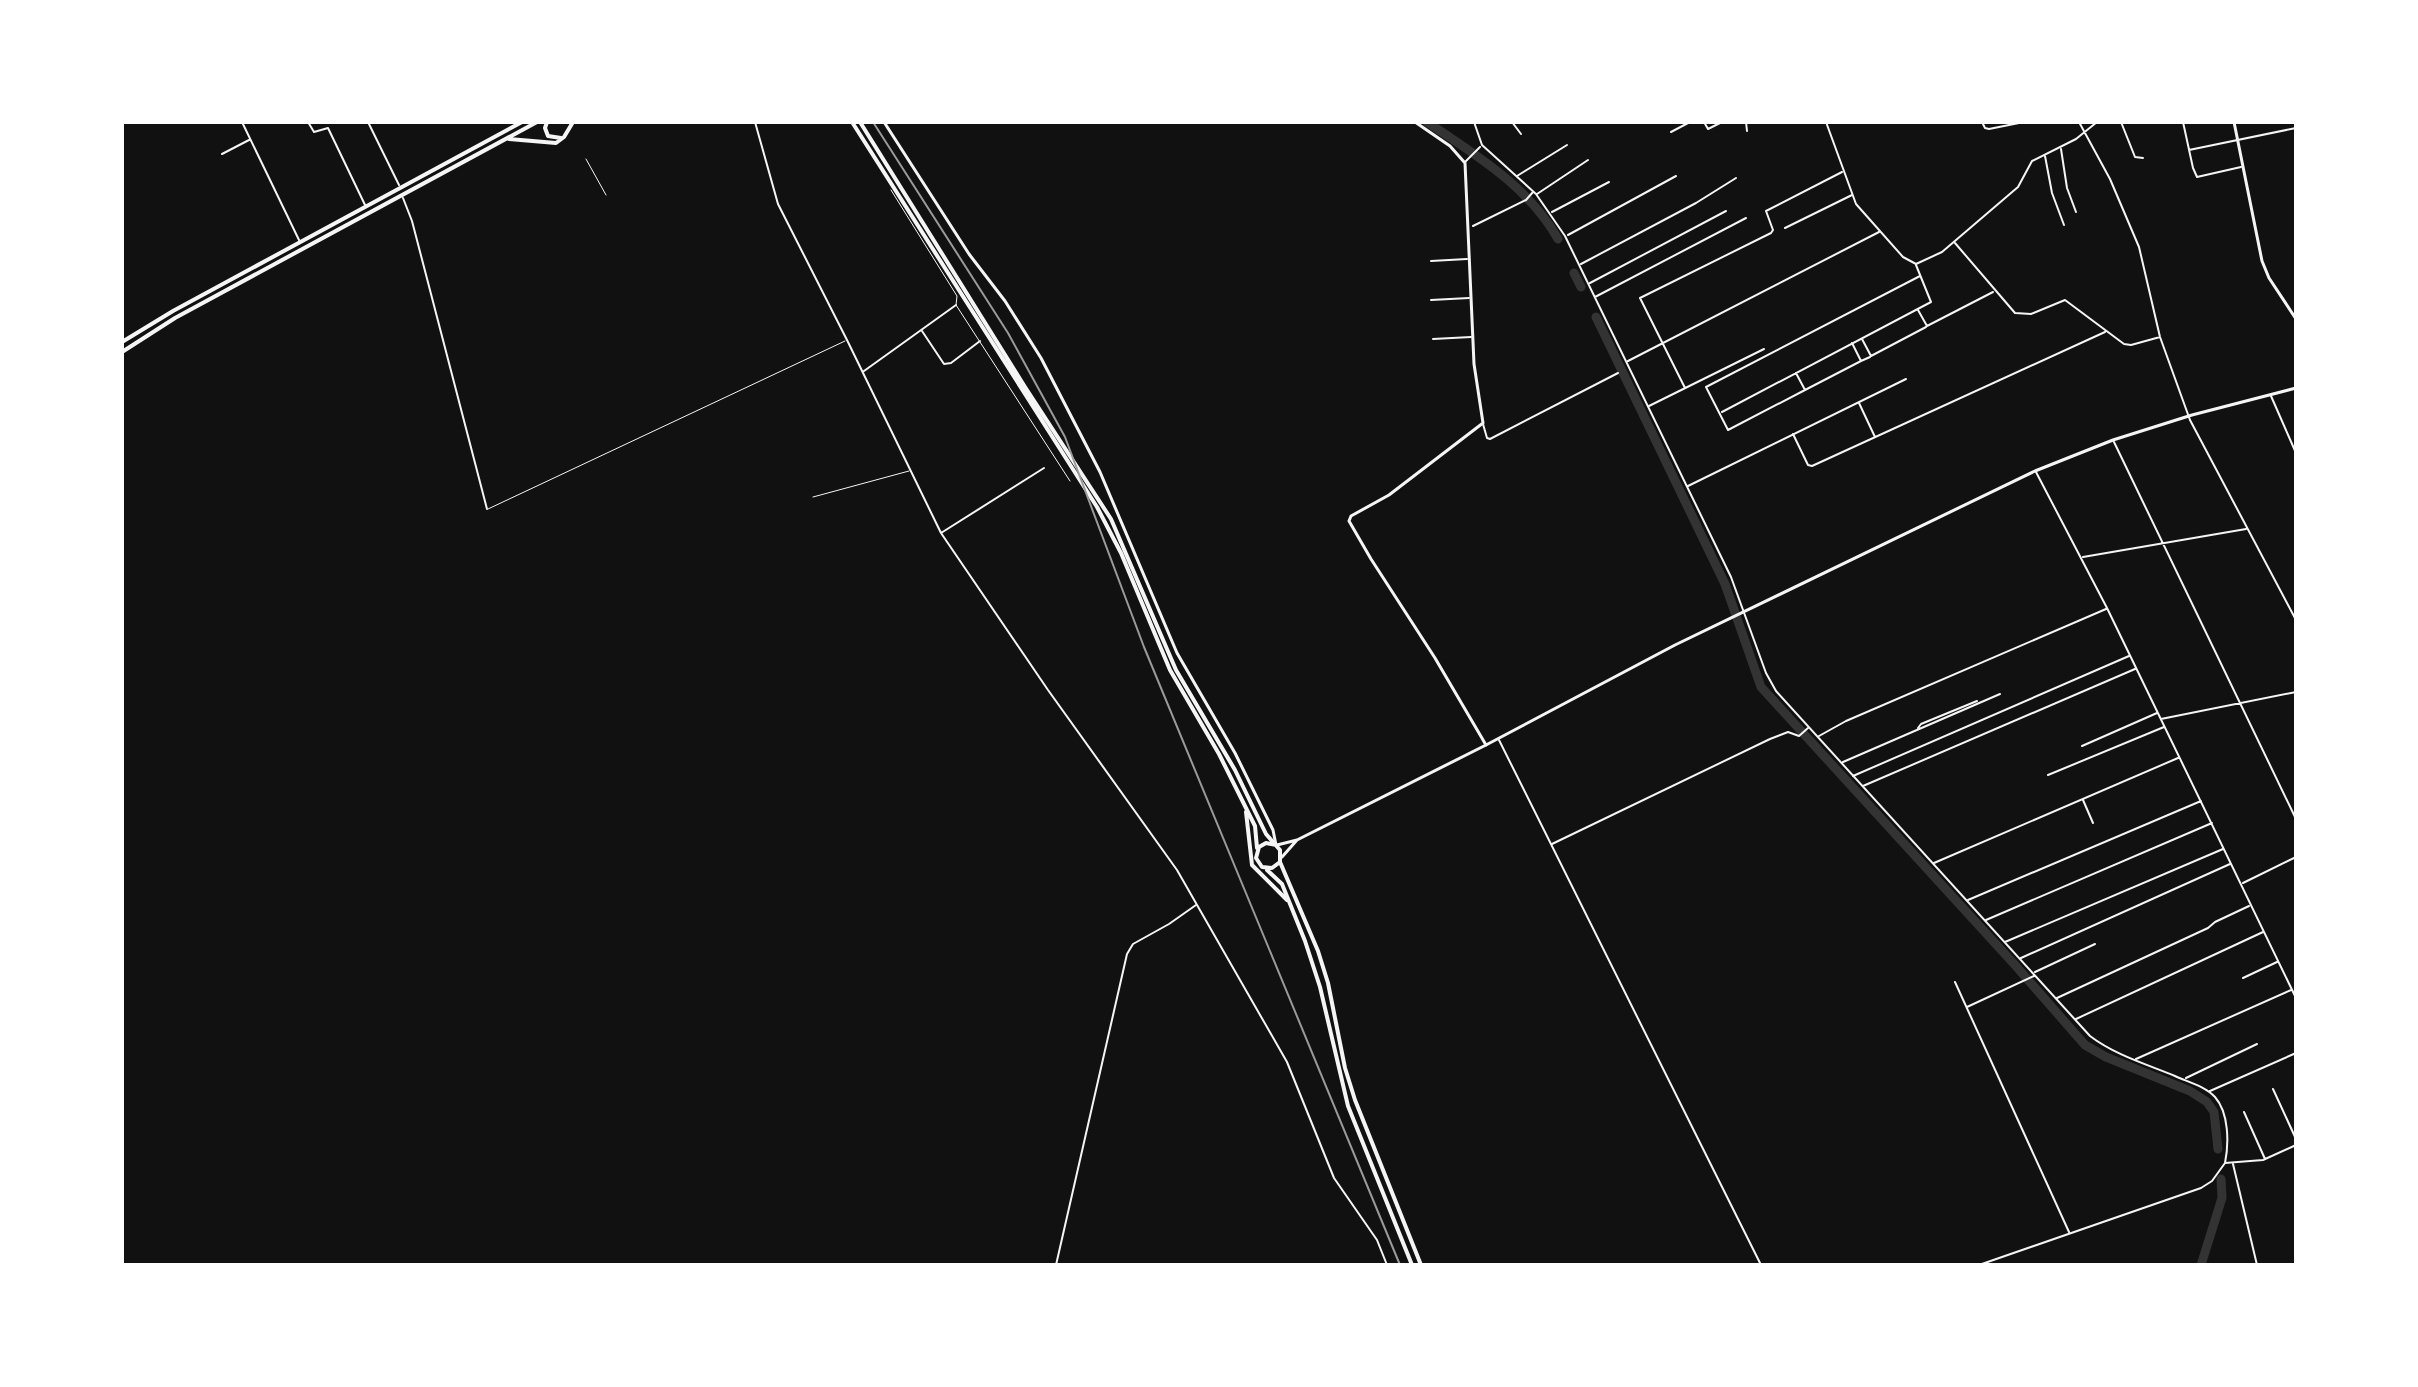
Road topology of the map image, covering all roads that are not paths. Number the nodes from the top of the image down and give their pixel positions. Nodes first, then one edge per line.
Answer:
1 (242, 122) edge
2 (308, 122) edge
3 (368, 122) edge
4 (515, 122) edge
5 (522, 122) edge
6 (537, 122) edge
7 (547, 122) edge
8 (573, 122) edge
9 (755, 122) edge
10 (852, 122) edge
11 (860, 122) edge
12 (884, 122) edge
13 (1415, 122) edge
14 (1474, 122) edge
15 (1512, 122) edge
16 (1690, 122) edge
17 (1704, 122) edge
18 (1722, 122) edge
19 (1746, 122) edge
20 (1982, 122) edge
21 (2024, 122) edge
22 (2079, 122) edge
23 (2097, 122) edge
24 (2121, 122) edge
25 (2183, 122) edge
26 (2234, 122) edge
27 (1828, 123) edge
28 (2296, 128) edge
29 (1747, 131) dead end
30 (505, 132) junction
31 (1671, 132) dead end
32 (2084, 132) junction
33 (1521, 134) dead end
34 (564, 137) junction
35 (251, 139) junction
36 (506, 140) junction
37 (2238, 140) junction
38 (1482, 145) junction
39 (1567, 145) dead end
40 (2060, 148) junction
41 (2189, 150) junction
42 (222, 154) dead end
43 (2044, 155) junction
44 (2143, 158) dead end
45 (586, 159) dead end
46 (1588, 160) dead end
47 (1465, 163) junction
48 (2243, 167) junction
49 (1843, 172) junction
50 (1516, 176) junction
51 (1676, 176) dead end
52 (1736, 178) dead end
53 (1609, 182) dead end
54 (401, 189) junction
55 (896, 189) junction
56 (1534, 193) junction
57 (606, 195) dead end
58 (1852, 195) junction
59 (402, 197) junction
60 (366, 208) junction
61 (1726, 211) dead end
62 (2076, 212) dead end
63 (1551, 213) junction
64 (1746, 218) dead end
65 (2064, 225) dead end
66 (1473, 226) dead end
67 (1785, 228) dead end
68 (1879, 232) junction
69 (1565, 236) junction
70 (1954, 242) junction
71 (300, 243) junction
72 (1468, 259) junction
73 (1431, 261) dead end
74 (1579, 264) junction
75 (1916, 264) junction
76 (1920, 276) junction
77 (1589, 283) junction
78 (1995, 292) junction
79 (1595, 297) junction
80 (1470, 298) junction
81 (1431, 300) dead end
82 (956, 305) junction
83 (1918, 309) junction
84 (2296, 319) edge
85 (1927, 326) junction
86 (921, 330) junction
87 (2105, 332) junction
88 (1472, 337) junction
89 (2160, 337) junction
90 (1861, 338) junction
91 (1433, 339) dead end
92 (847, 340) junction
93 (980, 341) junction
94 (122, 342) edge
95 (1852, 343) junction
96 (1663, 344) junction
97 (1764, 349) dead end
98 (122, 352) edge
99 (1871, 356) junction
100 (1627, 361) junction
101 (1861, 361) junction
102 (863, 372) junction
103 (1618, 373) dead end
104 (1796, 373) junction
105 (1906, 379) dead end
106 (1685, 388) junction
107 (2296, 388) edge
108 (1805, 390) junction
109 (2270, 395) junction
110 (1859, 402) junction
111 (1648, 407) junction
112 (1719, 413) junction
113 (2189, 416) junction
114 (1483, 423) junction
115 (1793, 434) junction
116 (1875, 437) junction
117 (2113, 440) junction
118 (2296, 453) edge
119 (1044, 468) dead end
120 (909, 471) junction
121 (2035, 471) junction
122 (1070, 481) dead end
123 (1687, 487) junction
124 (813, 497) dead end
125 (487, 509) joint
126 (2248, 529) junction
127 (941, 533) junction
128 (2163, 543) junction
129 (2082, 557) junction
130 (2107, 608) junction
131 (1744, 613) junction
132 (2296, 620) edge
133 (2130, 655) junction
134 (2136, 668) junction
135 (2296, 692) edge
136 (2000, 694) dead end
137 (1977, 701) dead end
138 (2240, 703) junction
139 (2158, 713) junction
140 (2161, 719) junction
141 (2164, 727) junction
142 (1808, 728) junction
143 (1917, 729) junction
144 (1818, 737) junction
145 (1213, 738) junction
146 (1498, 738) junction
147 (1486, 745) junction
148 (2082, 746) dead end
149 (2180, 758) junction
150 (1841, 762) junction
151 (2048, 775) dead end
152 (1853, 776) junction
153 (1863, 786) junction
154 (2083, 799) junction
155 (2201, 801) junction
156 (1243, 802) junction
157 (2296, 819) edge
158 (2093, 823) dead end
159 (2212, 823) junction
160 (1297, 840) junction
161 (1552, 844) junction
162 (1276, 845) junction
163 (2224, 848) junction
164 (1257, 851) junction
165 (2296, 857) edge
166 (1281, 859) junction
167 (1933, 863) junction
168 (2231, 863) junction
169 (1265, 868) junction
170 (2241, 884) junction
171 (1967, 900) junction
172 (1196, 905) junction
173 (2251, 905) junction
174 (1985, 921) junction
175 (1297, 922) junction
176 (2264, 932) junction
177 (2005, 942) junction
178 (2095, 944) dead end
179 (2020, 959) junction
180 (2279, 962) junction
181 (2034, 974) junction
182 (2243, 978) dead end
183 (1955, 982) dead end
184 (2292, 989) junction
185 (2296, 998) edge
186 (2056, 999) junction
187 (1966, 1007) junction
188 (2075, 1020) junction
189 (2257, 1044) dead end
190 (2296, 1053) edge
191 (2135, 1060) junction
192 (2184, 1080) junction
193 (2273, 1089) dead end
194 (2209, 1092) junction
195 (2244, 1112) dead end
196 (2296, 1139) edge
197 (2296, 1145) edge
198 (2265, 1159) junction
199 (2225, 1163) junction
200 (2233, 1163) junction
201 (2069, 1232) junction
202 (1056, 1265) edge
203 (1387, 1265) edge
204 (1412, 1265) edge
205 (1421, 1265) edge
206 (1761, 1265) edge
207 (1979, 1265) edge
208 (2257, 1265) edge

1 - 35 street
2 - 60 street
3 - 54 street
4 - 30 main road
5 - 30 main road
6 - 36 main road
7 - 34 main road
8 - 34 main road
9 - 92 street
10 - 55 main road
11 - 55 main road
12 - 162 street
13 - 47 street
14 - 38 street
15 - 33 street
16 - 31 street
17 - 18 street
19 - 29 street
20 - 21 street
22 - 32 street
23 - 32 street
24 - 44 street
25 - 41 street
26 - 37 street
27 - 49 street
28 - 37 street
30 - 54 main road
32 - 40 street
32 - 89 street
34 - 36 main road
35 - 42 street
35 - 71 street
36 - 59 main road
37 - 41 street
37 - 48 street
38 - 47 street
38 - 50 street
39 - 50 street
40 - 43 street
40 - 62 street
41 - 48 street
43 - 65 street
43 - 70 street
45 - 57 lane
46 - 56 street
47 - 72 street
48 - 84 street
49 - 58 street
49 - 96 street
50 - 56 street
51 - 69 street
52 - 74 street
53 - 63 street
54 - 60 main road
55 - 82 lane
55 - 145 main road
56 - 63 street
56 - 66 street
58 - 67 street
58 - 68 street
59 - 98 main road
59 - 125 street
60 - 71 main road
61 - 77 street
63 - 69 street
64 - 79 street
68 - 75 street
68 - 96 street
69 - 74 street
70 - 75 street
70 - 78 street
71 - 94 main road
72 - 73 street
72 - 80 street
74 - 77 street
75 - 76 street
76 - 83 street
76 - 112 street
77 - 79 street
78 - 85 street
78 - 87 street
79 - 100 street
80 - 81 street
80 - 88 street
82 - 86 street
82 - 93 lane
83 - 85 street
83 - 90 street
85 - 99 street
86 - 93 street
86 - 102 street
87 - 89 street
87 - 116 street
88 - 91 street
88 - 114 street
89 - 113 street
90 - 95 street
90 - 99 street
92 - 102 street
92 - 125 lane
93 - 122 lane
95 - 101 street
95 - 104 street
96 - 100 street
96 - 106 street
97 - 106 street
99 - 101 street
100 - 111 street
101 - 108 street
102 - 120 street
103 - 114 street
104 - 108 street
104 - 112 street
105 - 110 street
106 - 111 street
107 - 109 street
108 - 112 street
109 - 113 street
109 - 118 street
110 - 115 street
110 - 116 street
111 - 123 street
113 - 117 street
113 - 126 street
114 - 147 street
115 - 116 street
115 - 123 street
117 - 121 street
117 - 128 street
119 - 127 street
120 - 124 lane
120 - 127 street
121 - 129 street
121 - 131 street
123 - 131 street
126 - 128 street
126 - 132 street
127 - 172 street
128 - 129 street
128 - 138 street
129 - 130 street
130 - 133 street
130 - 144 street
131 - 142 street
131 - 146 street
133 - 134 street
133 - 152 street
134 - 139 street
134 - 153 street
135 - 138 street
136 - 143 street
137 - 143 street
138 - 140 street
138 - 157 street
139 - 140 street
139 - 148 street
140 - 141 street
141 - 149 street
141 - 151 street
142 - 144 street
142 - 161 street
143 - 150 street
144 - 150 street
145 - 156 main road
145 - 162 main road
146 - 147 street
146 - 161 street
147 - 160 street
149 - 154 street
149 - 155 street
150 - 152 street
152 - 153 street
153 - 167 street
154 - 158 street
154 - 167 street
155 - 159 street
155 - 171 street
156 - 164 main road
156 - 175 main road
159 - 163 street
159 - 174 street
160 - 162 street
160 - 166 street
161 - 206 street
162 - 164 main road
162 - 166 main road
163 - 168 street
163 - 177 street
164 - 169 main road
165 - 170 street
166 - 169 main road
166 - 205 main road
167 - 171 street
168 - 170 street
168 - 179 street
169 - 175 main road
170 - 173 street
171 - 174 street
172 - 202 street
172 - 203 street
173 - 176 street
173 - 186 street
174 - 177 street
175 - 204 main road
176 - 180 street
176 - 188 street
177 - 179 street
178 - 181 street
179 - 181 street
180 - 182 street
180 - 184 street
181 - 186 street
181 - 187 street
183 - 187 street
184 - 185 street
184 - 191 street
186 - 188 street
187 - 201 street
188 - 191 street
189 - 192 street
190 - 194 street
191 - 192 street
192 - 194 street
193 - 196 street
194 - 199 street
195 - 198 street
197 - 198 street
198 - 200 street
199 - 200 street
199 - 201 street
200 - 208 street
201 - 207 street

